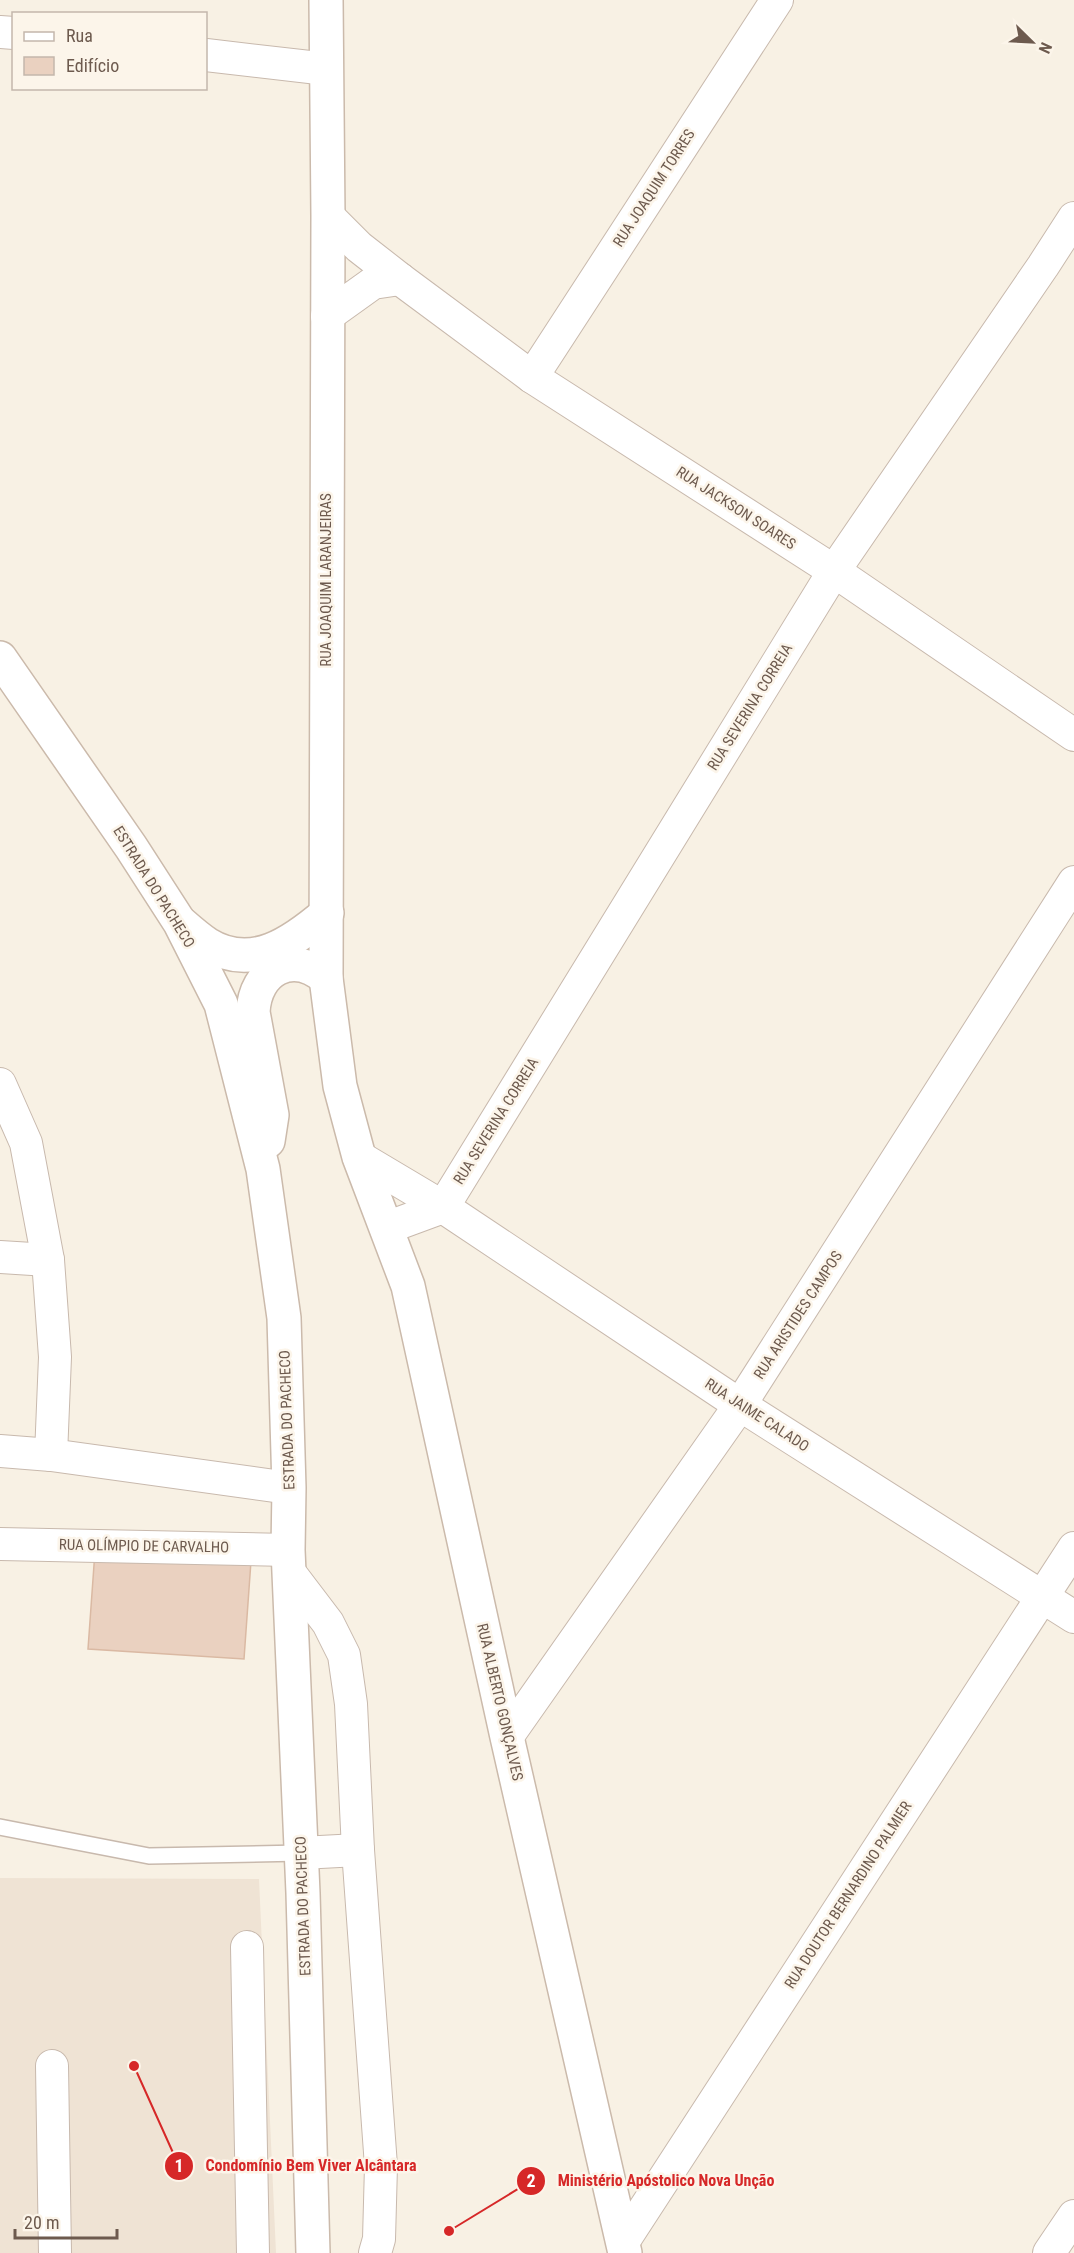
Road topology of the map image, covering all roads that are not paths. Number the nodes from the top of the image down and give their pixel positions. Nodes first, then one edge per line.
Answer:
1 (777, 0) edge
2 (330, 6) edge
3 (207, 55) edge
4 (327, 69) junction
5 (328, 216) junction
6 (1074, 218) edge
7 (400, 279) junction
8 (327, 316) junction
9 (532, 377) junction
10 (834, 571) junction
11 (0, 658) edge
12 (1074, 735) edge
13 (1074, 882) edge
14 (327, 913) junction
15 (180, 923) junction
16 (326, 978) junction
17 (0, 1084) edge
18 (359, 1157) junction
19 (263, 1169) junction
20 (443, 1207) junction
21 (386, 1228) junction
22 (0, 1257) edge
23 (48, 1260) junction
24 (740, 1405) junction
25 (0, 1451) edge
26 (51, 1455) junction
27 (289, 1488) junction
28 (0, 1544) edge
29 (1074, 1548) edge
30 (289, 1561) junction
31 (1042, 1596) junction
32 (1074, 1617) edge
33 (507, 1737) junction
34 (0, 1827) edge
35 (358, 1850) junction
36 (301, 1853) junction
37 (247, 1947) dead end
38 (52, 2066) dead end
39 (1074, 2216) edge
40 (624, 2248) edge
41 (55, 2253) edge
42 (253, 2253) edge
43 (313, 2253) edge
44 (375, 2253) edge
45 (1049, 2253) edge

1 - 9 street, RUA JOAQUIM TORRES
2 - 4 main road, RUA JOAQUIM LARANJEIRAS
3 - 4 street
4 - 5 main road, RUA JOAQUIM LARANJEIRAS
5 - 7 street, RUA JACKSON SOARES
5 - 8 main road, RUA JOAQUIM LARANJEIRAS
6 - 10 street, RUA SEVERINA CORREIA
7 - 8 street
7 - 9 street, RUA JACKSON SOARES
8 - 14 main road, RUA JOAQUIM LARANJEIRAS
9 - 10 street, RUA JACKSON SOARES
10 - 12 street, RUA JACKSON SOARES
10 - 20 street, RUA SEVERINA CORREIA
11 - 15 main road, ESTRADA DO PACHECO
13 - 24 street, RUA ARISTIDES CAMPOS
14 - 15 main road
14 - 16 main road, RUA JOAQUIM LARANJEIRAS
15 - 19 main road, ESTRADA DO PACHECO
16 - 18 main road, RUA JOAQUIM LARANJEIRAS
16 - 19 main road
17 - 23 street
18 - 20 street, RUA JAIME CALADO
18 - 21 main road, RUA ALBERTO GONÇALVES
19 - 27 main road, ESTRADA DO PACHECO
20 - 21 street
20 - 24 street, RUA JAIME CALADO
21 - 33 main road, RUA ALBERTO GONÇALVES
22 - 23 street
23 - 26 street
24 - 31 street, RUA JAIME CALADO
24 - 33 street, RUA ARISTIDES CAMPOS
25 - 26 street
26 - 27 street
27 - 30 main road, ESTRADA DO PACHECO
28 - 30 street, RUA OLÍMPIO DE CARVALHO
29 - 31 street, RUA DOUTOR BERNARDINO PALMIER
30 - 35 street
30 - 36 main road, ESTRADA DO PACHECO
31 - 32 street, RUA JAIME CALADO
31 - 40 street, RUA DOUTOR BERNARDINO PALMIER
33 - 40 main road, RUA ALBERTO GONÇALVES
34 - 36 lane
35 - 36 street
35 - 44 street
36 - 43 main road, ESTRADA DO PACHECO
37 - 42 street
38 - 41 street
39 - 45 street

